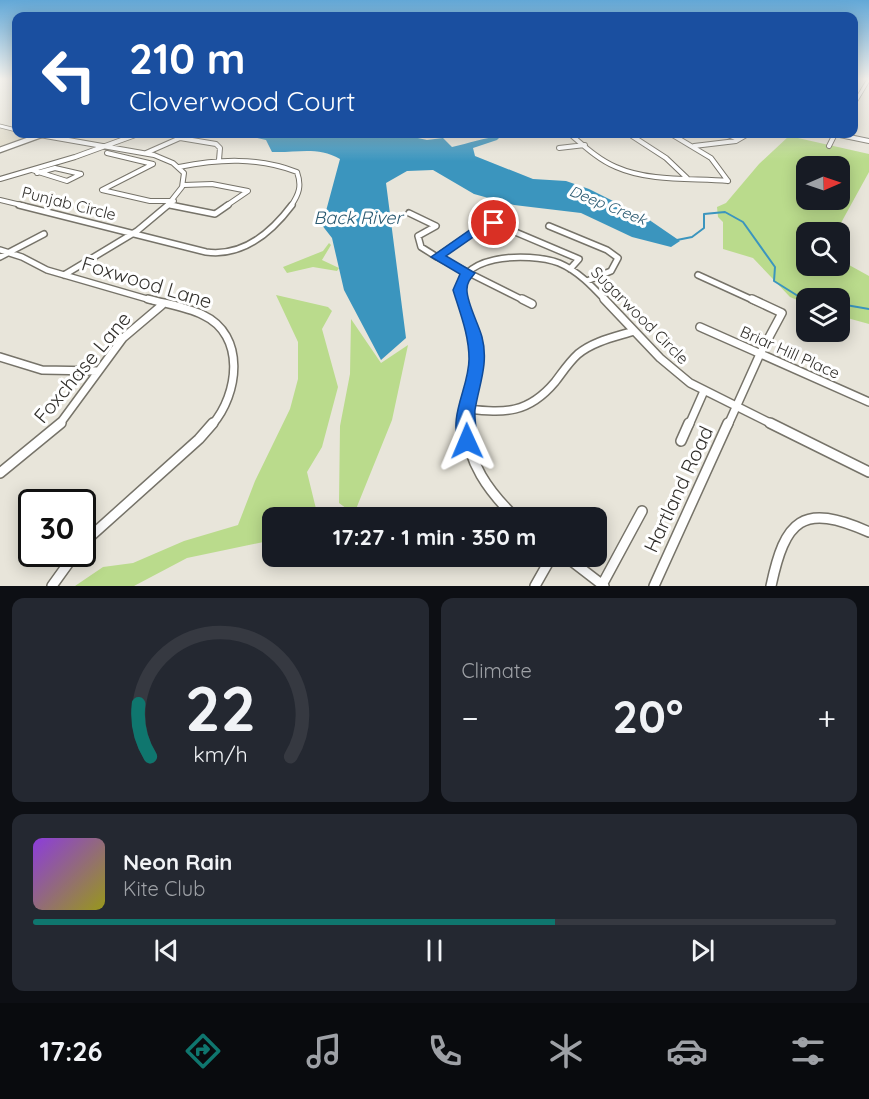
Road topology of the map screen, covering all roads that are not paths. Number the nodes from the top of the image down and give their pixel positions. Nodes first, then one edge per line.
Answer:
1 (32, 138) edge
2 (62, 138) edge
3 (126, 138) edge
4 (575, 138) edge
5 (635, 138) edge
6 (678, 138) edge
7 (734, 138) edge
8 (742, 138) edge
9 (833, 138) edge
10 (739, 140) junction
11 (102, 146) junction
12 (585, 146) junction
13 (693, 146) junction
14 (828, 146) dead end
15 (559, 148) dead end
16 (0, 150) edge
17 (107, 153) dead end
18 (146, 153) junction
19 (136, 158) junction
20 (219, 160) junction
21 (179, 167) junction
22 (35, 172) junction
23 (687, 178) junction
24 (0, 179) edge
25 (183, 185) junction
26 (0, 200) edge
27 (172, 203) junction
28 (409, 213) dead end
29 (549, 226) dead end
30 (131, 233) junction
31 (44, 234) dead end
32 (0, 250) edge
33 (10, 252) junction
34 (0, 257) edge
35 (437, 257) junction
36 (570, 269) junction
37 (469, 273) junction
38 (64, 275) junction
39 (698, 275) dead end
40 (587, 280) junction
41 (532, 304) dead end
42 (162, 305) junction
43 (700, 327) dead end
44 (634, 332) junction
45 (760, 354) junction
46 (0, 357) edge
47 (98, 371) junction
48 (704, 392) junction
49 (869, 402) edge
50 (735, 407) junction
51 (467, 409) junction
52 (681, 441) dead end
53 (869, 472) edge
54 (0, 473) edge
55 (504, 507) edge
56 (642, 511) dead end
57 (96, 531) edge
58 (869, 532) edge
59 (66, 567) edge
60 (546, 567) edge
61 (579, 567) edge
62 (52, 586) edge
63 (535, 586) edge
64 (603, 586) edge
65 (654, 586) edge
66 (771, 586) edge

1 - 16 street
2 - 11 street
3 - 11 street
4 - 12 street
5 - 23 street
6 - 13 street
7 - 10 street
8 - 10 street
9 - 14 street
10 - 13 street
11 - 18 street
11 - 22 street
12 - 15 street
12 - 23 street
13 - 23 street
17 - 19 street
18 - 19 street
18 - 20 street
18 - 21 street
19 - 27 street
20 - 21 street
20 - 30 street, Punjab Circle
21 - 25 street
22 - 22 street
22 - 24 street
25 - 27 street
25 - 27 street
26 - 30 street, Punjab Circle
27 - 30 street
28 - 35 street
29 - 40 street
30 - 38 street
31 - 33 street
32 - 33 street, Foxwood Lane
33 - 34 street
33 - 38 street, Foxwood Lane
35 - 36 street
35 - 37 street
36 - 37 street, Sugarwood Circle
36 - 40 street, Sugarwood Circle
37 - 41 street
37 - 51 street
38 - 42 street, Foxwood Lane
39 - 45 street, Hartland Road
40 - 44 street, Sugarwood Circle
42 - 47 street, Foxchase Lane
42 - 57 street, Foxwood Lane
43 - 45 street, Briar Hill Place
44 - 48 street, Sugarwood Circle
44 - 51 street
45 - 49 street, Briar Hill Place
45 - 50 street, Hartland Road
46 - 47 street
47 - 54 street, Foxchase Lane
48 - 50 street, Sugarwood Circle
48 - 52 street
50 - 53 street, Sugarwood Circle
50 - 65 street, Hartland Road
51 - 55 street
56 - 64 street
58 - 66 street
59 - 62 street
60 - 63 street
61 - 64 street

